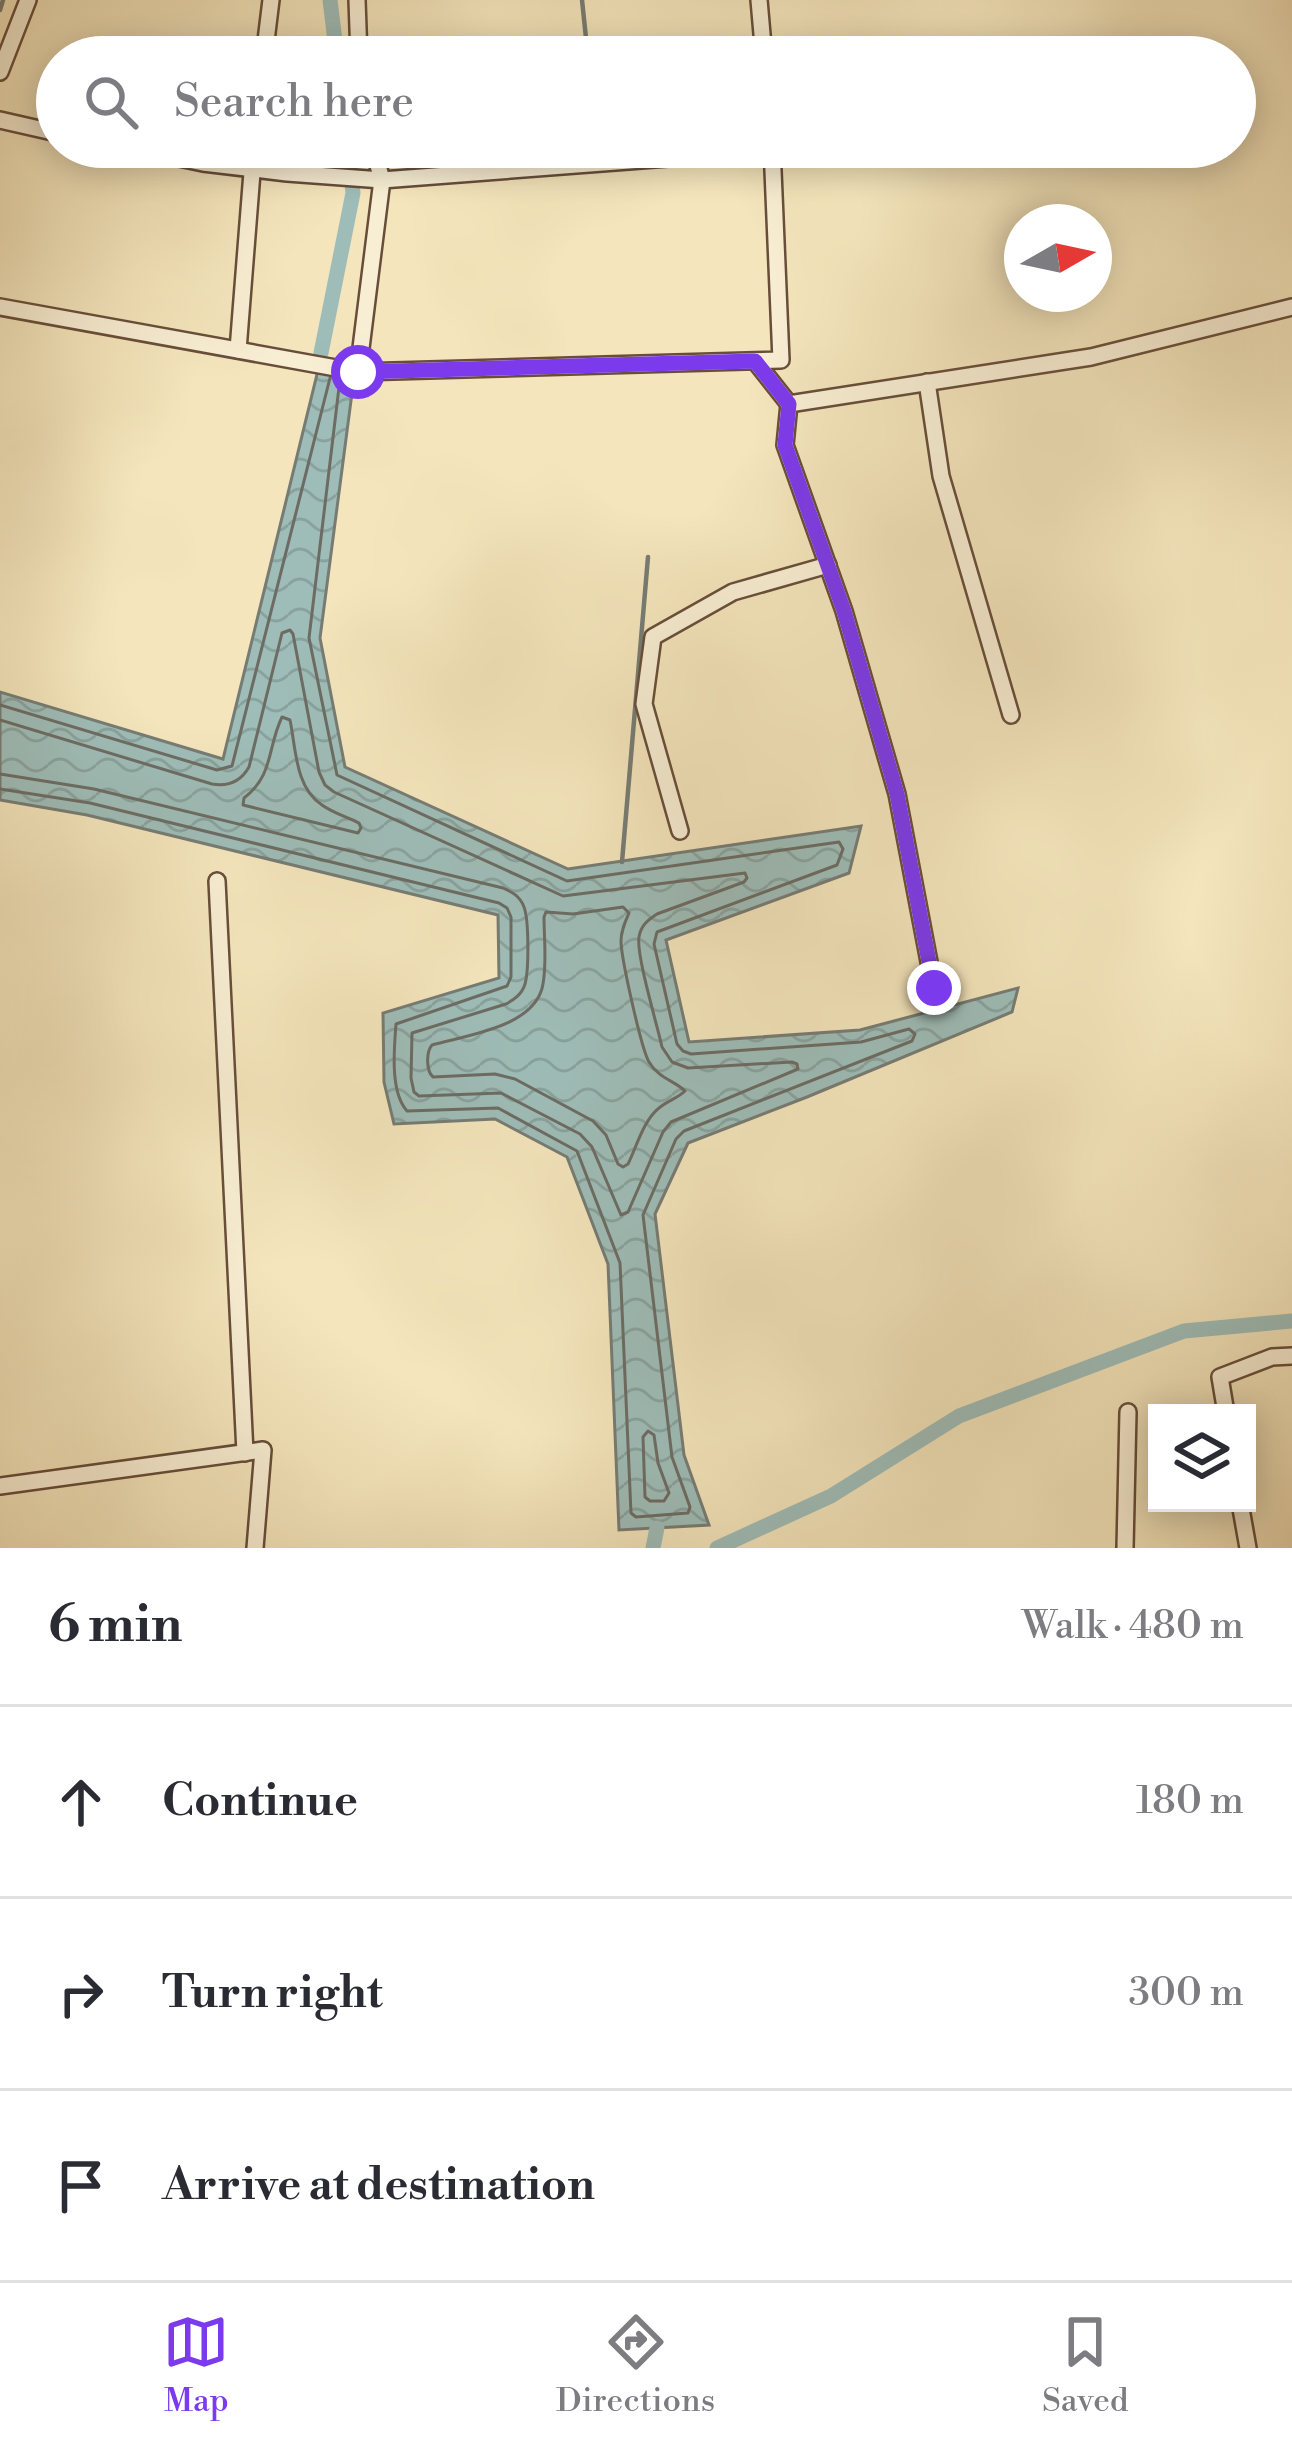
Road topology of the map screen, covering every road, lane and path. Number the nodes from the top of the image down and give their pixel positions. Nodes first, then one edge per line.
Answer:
1 (28, 0) edge
2 (271, 0) edge
3 (357, 0) edge
4 (759, 0) edge
5 (267, 36) edge
6 (358, 36) edge
7 (762, 36) edge
8 (0, 72) edge
9 (0, 120) edge
10 (36, 128) edge
11 (243, 168) edge
12 (379, 168) edge
13 (528, 168) edge
14 (773, 168) edge
15 (251, 169) junction
16 (382, 180) junction
17 (0, 307) edge
18 (1292, 307) edge
19 (238, 350) junction
20 (755, 361) junction
21 (358, 372) junction
22 (927, 382) junction
23 (789, 404) junction
24 (828, 565) junction
25 (1011, 715) dead end
26 (680, 831) dead end
27 (217, 881) dead end
28 (934, 988) dead end
29 (1292, 1356) edge
30 (1224, 1404) edge
31 (1128, 1412) dead end
32 (245, 1453) junction
33 (0, 1486) edge
34 (1242, 1512) edge
35 (255, 1548) edge
36 (1125, 1548) edge
37 (1248, 1548) edge

1 - 8 street
2 - 5 street
3 - 6 street
4 - 7 street
9 - 10 street
11 - 15 street
12 - 16 street
13 - 16 street
14 - 20 street
15 - 16 street
15 - 19 street
16 - 21 street
17 - 19 street
18 - 22 street
19 - 21 street
20 - 21 street
20 - 23 street
22 - 23 street
22 - 25 street
23 - 24 street
24 - 26 street
24 - 28 street
27 - 32 street
29 - 30 street
31 - 36 street
32 - 33 street
32 - 35 street
34 - 37 street

